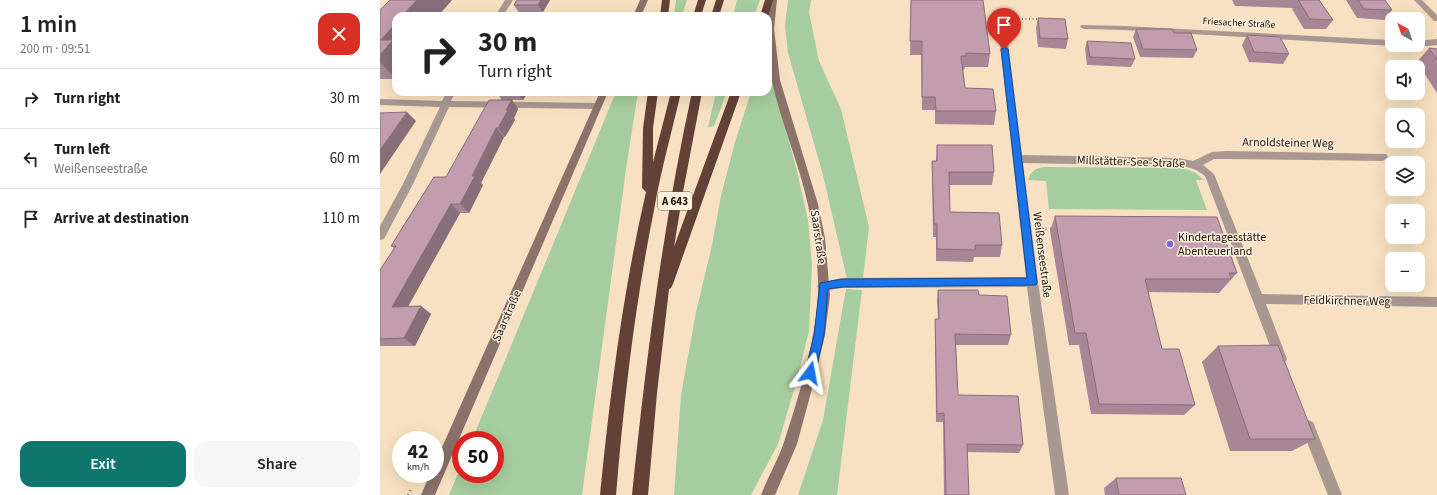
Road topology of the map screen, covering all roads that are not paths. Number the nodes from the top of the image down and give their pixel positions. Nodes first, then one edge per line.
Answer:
1 (509, 0) edge
2 (644, 0) edge
3 (666, 0) edge
4 (702, 0) edge
5 (720, 0) edge
6 (769, 0) edge
7 (773, 0) edge
8 (1418, 0) edge
9 (502, 12) edge
10 (639, 12) edge
11 (664, 12) edge
12 (698, 12) edge
13 (716, 12) edge
14 (765, 12) edge
15 (772, 12) edge
16 (1001, 18) road end
17 (1437, 19) edge
18 (1084, 27) dead end
19 (1437, 42) edge
20 (1385, 43) edge
21 (1425, 43) edge
22 (772, 46) edge
23 (449, 96) edge
24 (602, 96) edge
25 (652, 96) edge
26 (675, 96) edge
27 (695, 96) edge
28 (735, 96) edge
29 (380, 102) edge
30 (445, 105) junction
31 (598, 106) junction
32 (1383, 157) dead end
33 (1018, 159) junction
34 (1196, 164) junction
35 (648, 210) junction
36 (380, 236) edge
37 (1032, 282) junction
38 (823, 286) junction
39 (1258, 299) junction
40 (1437, 302) edge
41 (658, 310) junction
42 (1286, 372) edge
43 (1304, 415) edge
44 (428, 495) edge
45 (608, 495) edge
46 (640, 495) edge
47 (768, 495) edge
48 (1062, 495) edge
49 (1335, 495) edge

1 - 9 street
2 - 10 main road
3 - 11 highway
4 - 12 highway
5 - 13 highway
6 - 14 highway
7 - 15 main road, Saarstraße
8 - 17 street
16 - 33 street, Weißenseestraße
18 - 20 street, Friesacher Straße
19 - 21 street
22 - 38 main road, Saarstraße
23 - 30 street
24 - 31 main road, Saarstraße
25 - 35 highway
26 - 35 highway, A 643
27 - 41 highway, A 643
28 - 41 highway
29 - 30 street
30 - 31 street
30 - 36 street
31 - 44 main road, Saarstraße
32 - 34 street, Arnoldsteiner Weg
33 - 34 street, Millstätter-See-Straße
33 - 37 street, Weißenseestraße
34 - 39 street, Millstätter-See-Straße
35 - 45 highway, A 643
37 - 38 street
37 - 48 street, Weißenseestraße
38 - 47 main road, Saarstraße
39 - 40 street, Feldkirchner Weg
39 - 42 street, Millstätter-See-Straße
41 - 46 highway, A 643
43 - 49 street

